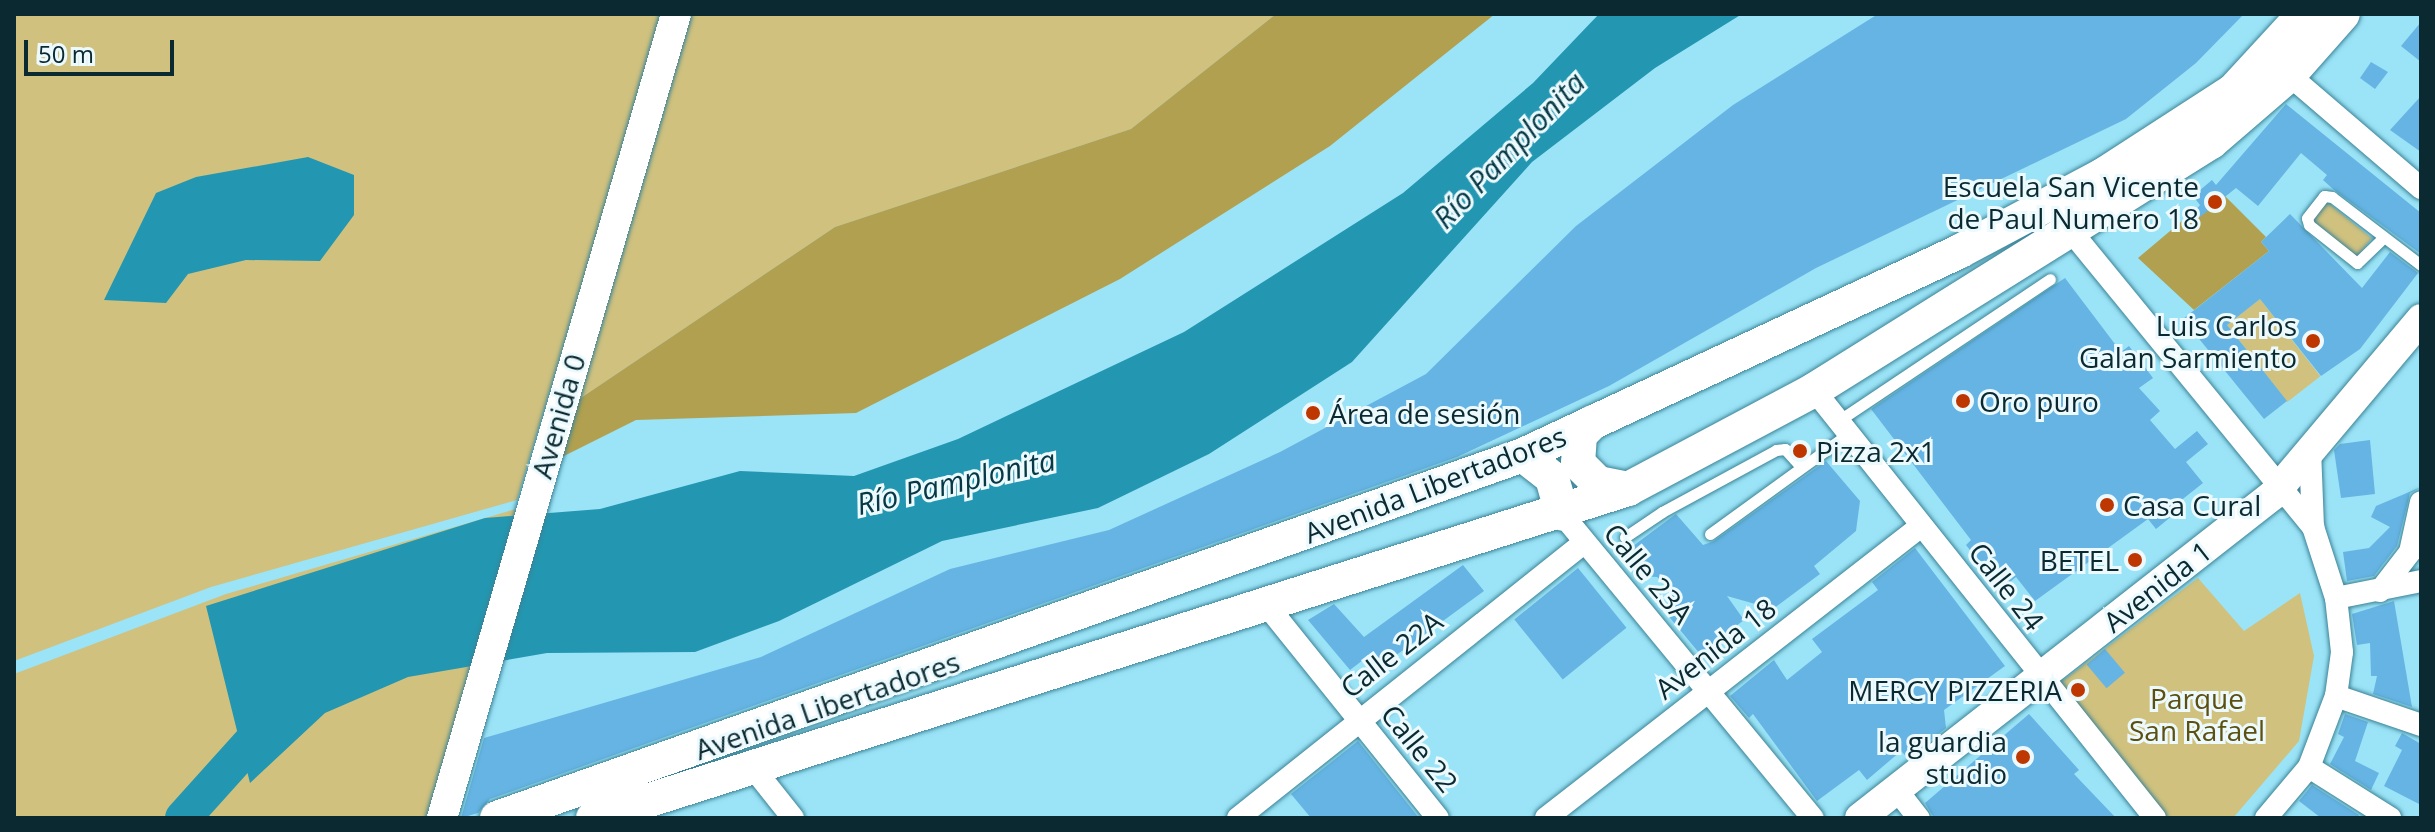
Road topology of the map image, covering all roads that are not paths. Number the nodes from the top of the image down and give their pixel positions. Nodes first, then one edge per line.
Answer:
1 (676, 14) edge
2 (2304, 14) edge
3 (2343, 14) edge
4 (2289, 75) junction
5 (2421, 188) edge
6 (2070, 230) junction
7 (2383, 238) junction
8 (2421, 265) edge
9 (2050, 279) dead end
10 (2421, 319) edge
11 (1814, 390) junction
12 (1593, 422) junction
13 (1843, 428) junction
14 (2310, 449) junction
15 (1523, 455) junction
16 (1801, 467) junction
17 (2280, 488) junction
18 (1628, 489) junction
19 (2421, 502) edge
20 (1562, 514) junction
21 (1921, 526) junction
22 (2313, 527) junction
23 (1710, 534) dead end
24 (1625, 537) dead end
25 (1585, 542) junction
26 (2421, 581) edge
27 (2380, 591) junction
28 (2336, 598) junction
29 (1265, 603) junction
30 (2039, 675) junction
31 (1709, 692) junction
32 (2336, 696) junction
33 (1358, 718) junction
34 (2421, 725) edge
35 (750, 764) junction
36 (2309, 767) junction
37 (1896, 789) junction
38 (673, 803) edge
39 (442, 818) edge
40 (497, 818) edge
41 (593, 818) edge
42 (793, 818) edge
43 (1238, 818) edge
44 (1438, 818) edge
45 (1546, 818) edge
46 (1813, 818) edge
47 (1860, 818) edge
48 (1919, 818) edge
49 (2155, 818) edge
50 (2266, 818) edge
51 (2390, 818) edge

1 - 39 street, Avenida 0
2 - 12 main road, Avenida Libertadores
3 - 4 main road, Avenida Libertadores
4 - 5 street
4 - 6 main road, Avenida Libertadores
6 - 11 main road, Avenida Libertadores
6 - 17 street
7 - 7 lane
7 - 8 lane
9 - 13 lane
10 - 14 street, Avenida 1
11 - 13 street, Calle 24
11 - 18 main road, Avenida Libertadores
12 - 15 main road, Avenida Libertadores
12 - 18 main road
13 - 16 lane
13 - 21 street, Calle 24
14 - 17 street, Avenida 1
14 - 22 street
15 - 20 main road
15 - 40 main road, Avenida Libertadores
16 - 23 lane
16 - 24 lane
17 - 22 street
17 - 30 street, Avenida 1
18 - 20 main road, Avenida Libertadores
19 - 27 street
20 - 25 street, Calle 23A
20 - 29 main road, Avenida Libertadores
21 - 30 street, Calle 24
21 - 31 street, Avenida 18
22 - 28 street
25 - 31 street, Calle 23A
25 - 33 street, Calle 22A
26 - 27 street
27 - 28 street
28 - 32 street
29 - 33 street, Calle 22
29 - 35 main road, Avenida Libertadores
30 - 37 street, Avenida 1
30 - 49 street, Calle 24
31 - 45 street, Avenida 18
31 - 46 street, Calle 23A
32 - 34 street
32 - 36 street
33 - 43 street, Calle 22A
33 - 44 street, Calle 22
35 - 38 main road, Avenida Libertadores
35 - 42 street
36 - 50 street
36 - 51 street
37 - 47 street, Avenida 1
37 - 48 street
38 - 41 main road, Avenida Libertadores

